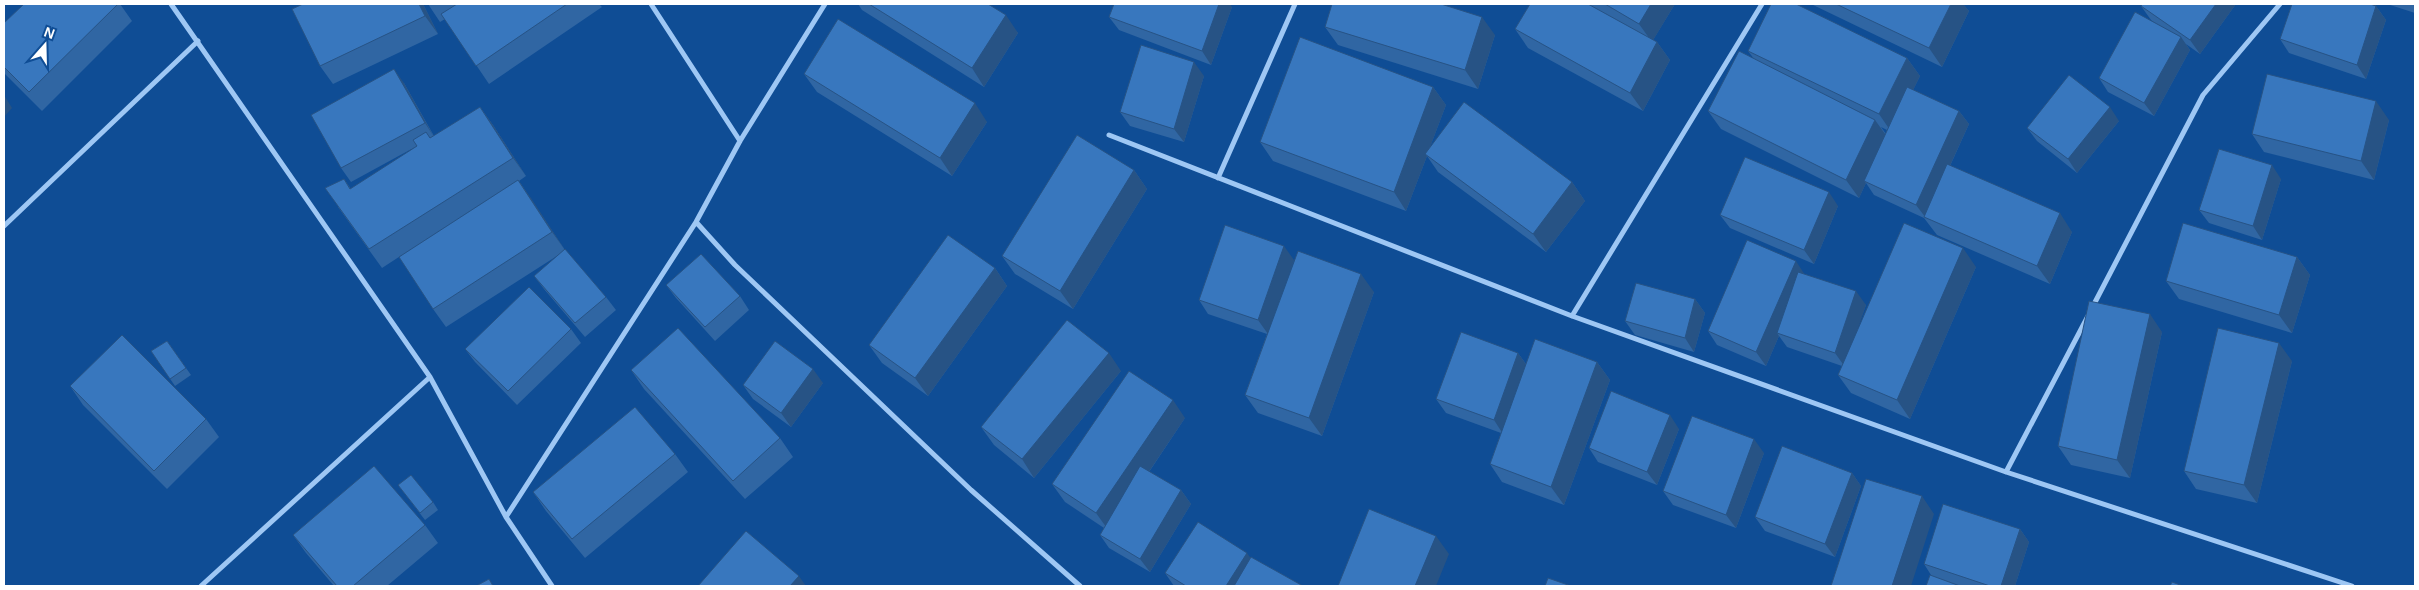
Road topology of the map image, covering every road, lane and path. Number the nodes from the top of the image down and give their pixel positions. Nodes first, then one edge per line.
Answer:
1 (171, 4) edge
2 (651, 4) edge
3 (826, 4) edge
4 (1296, 4) edge
5 (1762, 4) edge
6 (2280, 4) edge
7 (198, 41) junction
8 (1109, 135) dead end
9 (740, 142) junction
10 (1218, 178) junction
11 (696, 222) junction
12 (4, 226) edge
13 (1572, 316) junction
14 (430, 377) junction
15 (2006, 472) junction
16 (506, 517) junction
17 (201, 586) edge
18 (552, 586) edge
19 (1080, 586) edge
20 (2352, 586) edge

1 - 7 street
2 - 9 street
3 - 9 street
4 - 10 street
5 - 13 street
6 - 15 street
7 - 12 street
7 - 14 street
8 - 10 street
9 - 11 street
10 - 13 street
11 - 16 street
11 - 19 street
13 - 15 street
14 - 16 street
14 - 17 street
15 - 20 street
16 - 18 street

